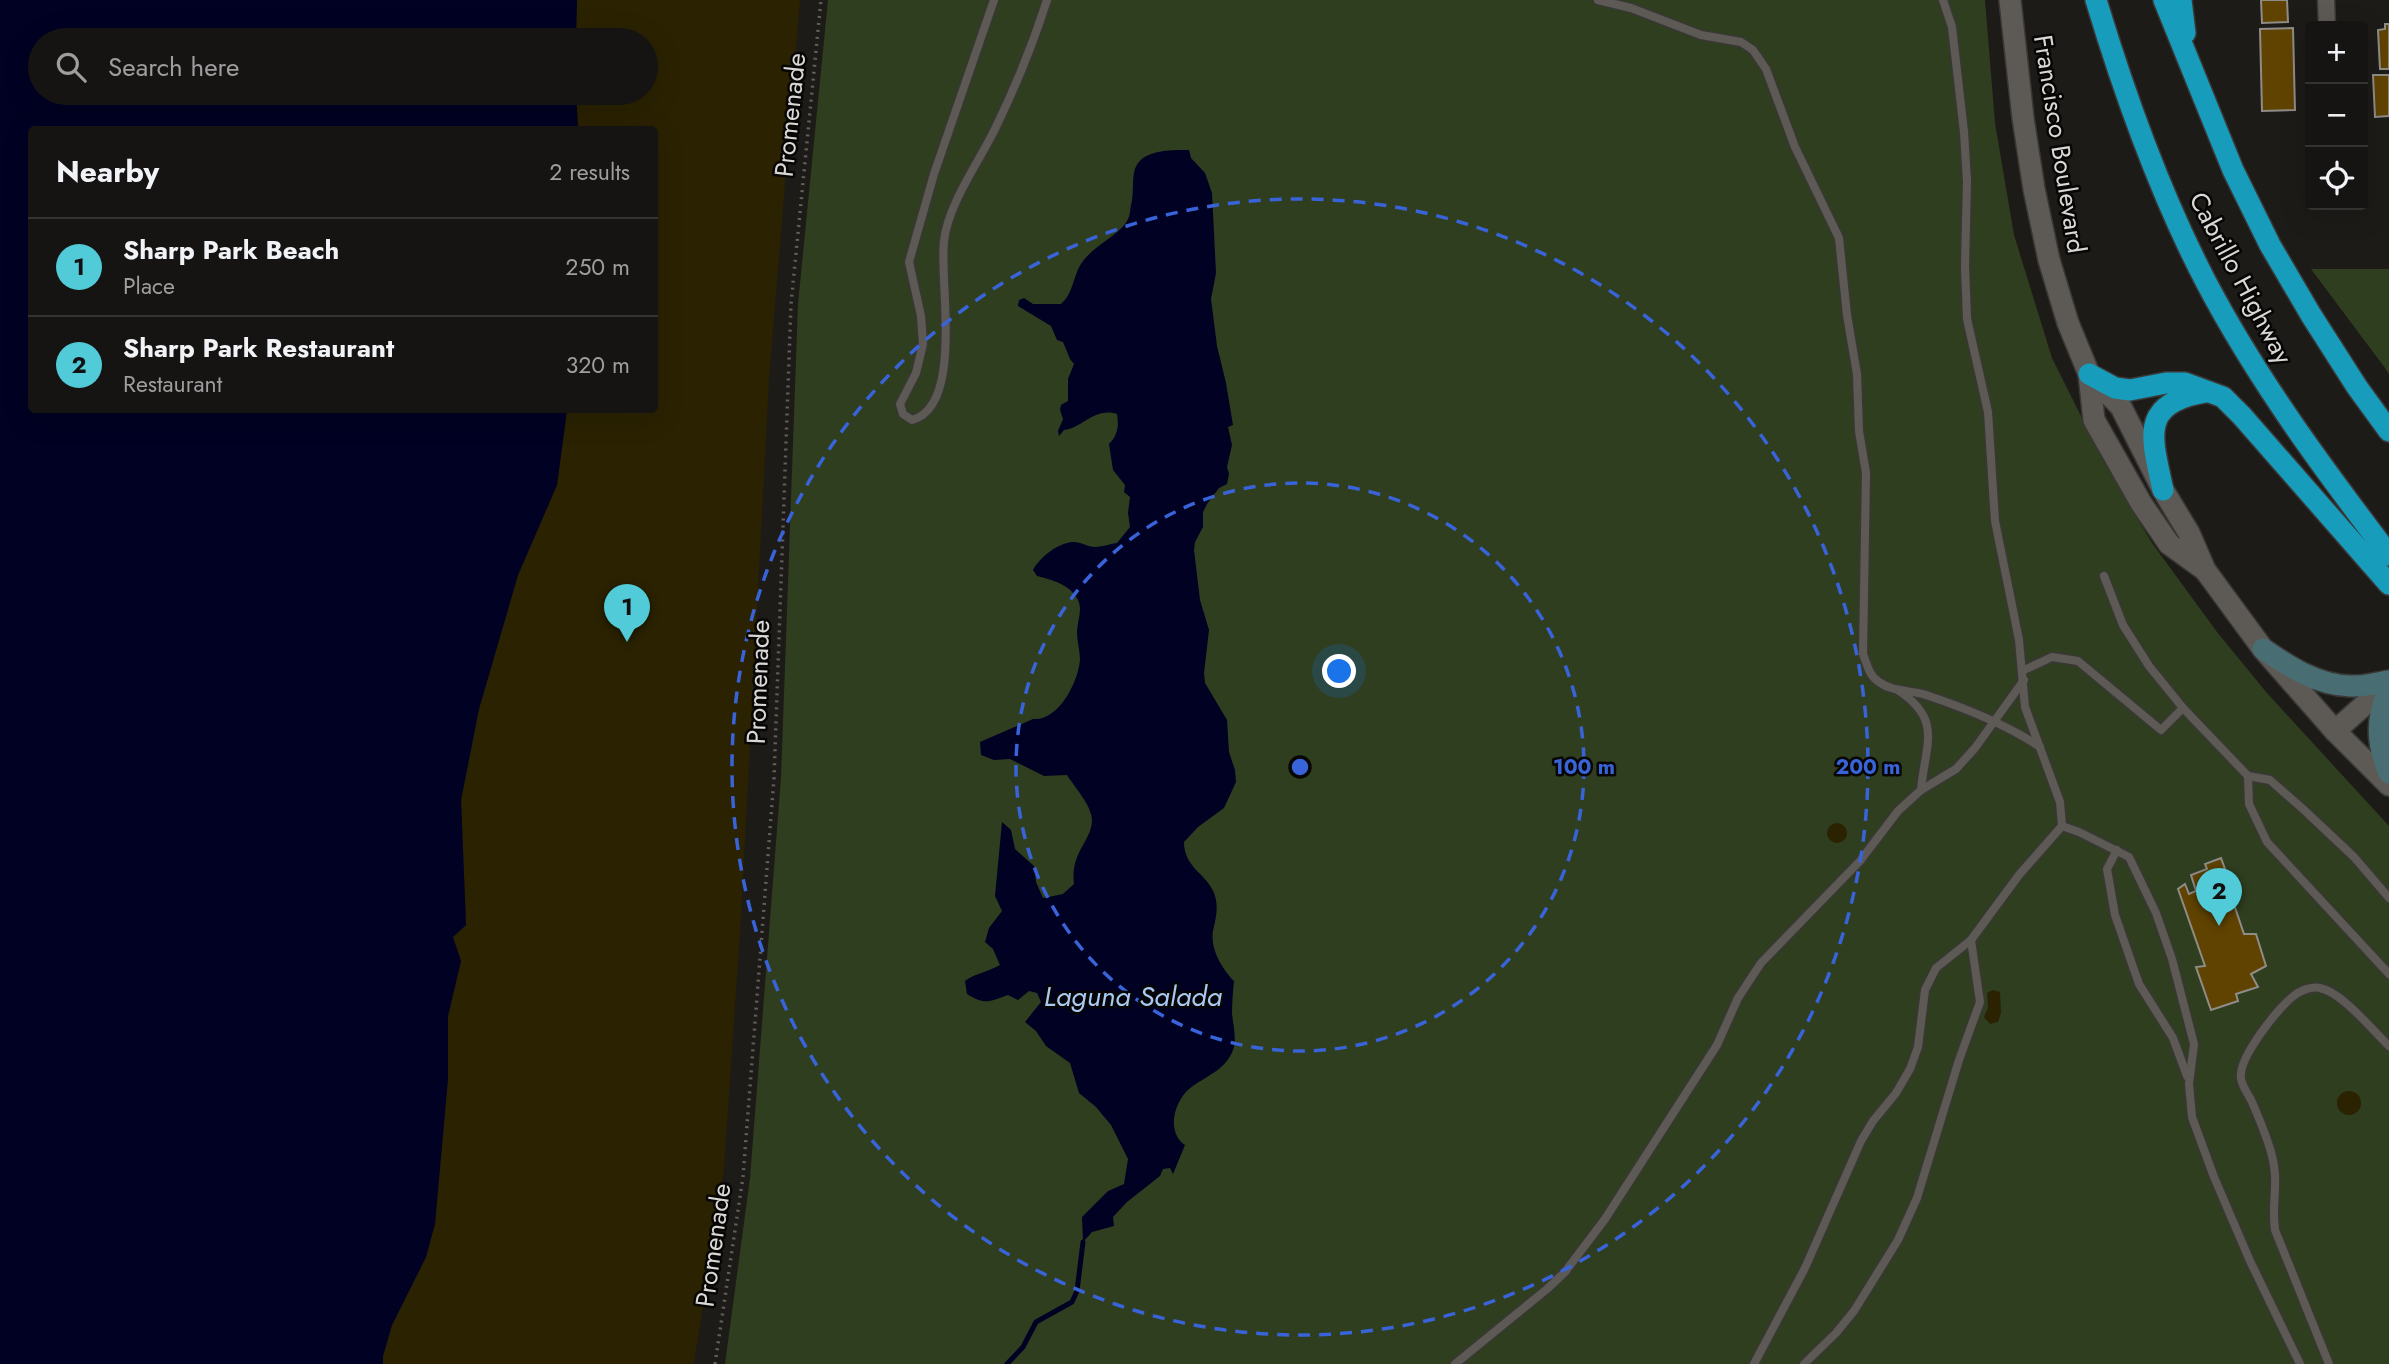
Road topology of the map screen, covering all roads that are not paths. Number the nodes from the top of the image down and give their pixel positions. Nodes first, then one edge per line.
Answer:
1 (994, 0) edge
2 (1047, 0) edge
3 (1598, 0) edge
4 (1943, 0) edge
5 (2010, 0) edge
6 (2096, 0) edge
7 (2164, 0) edge
8 (2181, 0) edge
9 (2326, 0) edge
10 (2327, 21) edge
11 (2188, 60) junction
12 (2089, 374) junction
13 (2357, 387) junction
14 (2208, 391) junction
15 (2389, 422) edge
16 (2389, 431) edge
17 (2163, 490) junction
18 (2389, 555) edge
19 (2205, 570) junction
20 (2104, 576) dead end
21 (2389, 584) edge
22 (2263, 649) junction
23 (2023, 675) junction
24 (2389, 684) edge
25 (1896, 689) junction
26 (2183, 708) junction
27 (1994, 722) junction
28 (2336, 731) junction
29 (2040, 747) junction
30 (2389, 773) edge
31 (2248, 776) junction
32 (2389, 785) edge
33 (1921, 790) junction
34 (2062, 826) junction
35 (2117, 850) junction
36 (2389, 898) edge
37 (1971, 940) junction
38 (2389, 974) edge
39 (2389, 1046) edge
40 (2189, 1084) junction
41 (1455, 1364) edge
42 (1754, 1364) edge
43 (1804, 1364) edge
44 (2300, 1364) edge
45 (2329, 1364) edge

1 - 2 lane
3 - 25 lane
4 - 23 lane
5 - 12 street, Francisco Boulevard
6 - 18 highway, Cabrillo Highway
7 - 11 highway, Cabrillo Highway
8 - 11 highway
9 - 10 street
11 - 13 highway, Cabrillo Highway
12 - 14 highway
12 - 17 street, Francisco Boulevard
12 - 19 street, Francisco Boulevard
13 - 15 highway
13 - 16 highway, Cabrillo Highway
14 - 17 highway
14 - 21 highway
17 - 19 street, Francisco Boulevard
19 - 22 street, Francisco Boulevard
20 - 26 lane
22 - 24 main road
22 - 28 street, Francisco Boulevard
23 - 26 lane
23 - 27 lane
23 - 29 lane
24 - 28 street
24 - 30 main road
25 - 27 lane
25 - 33 lane
26 - 31 lane
27 - 29 lane
27 - 33 lane
28 - 32 street, Francisco Boulevard
29 - 34 lane
31 - 36 lane
31 - 38 lane
33 - 41 lane
34 - 35 lane
34 - 37 lane
35 - 40 lane
35 - 40 lane
37 - 42 lane
37 - 43 lane
39 - 45 lane
40 - 44 lane

